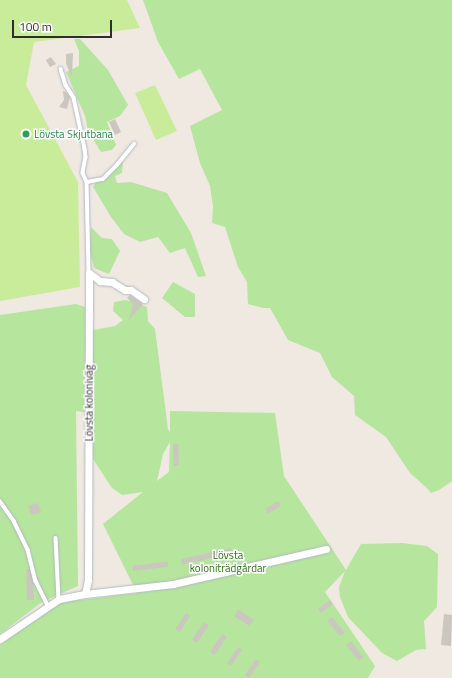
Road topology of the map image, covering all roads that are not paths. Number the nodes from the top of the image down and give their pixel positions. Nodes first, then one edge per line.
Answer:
1 (61, 69) dead end
2 (134, 144) dead end
3 (87, 182) junction
4 (89, 273) junction
5 (144, 299) dead end
6 (0, 501) edge
7 (56, 538) dead end
8 (326, 549) dead end
9 (85, 594) junction
10 (59, 599) junction
11 (48, 606) junction
12 (0, 639) edge

1 - 3 lane
2 - 3 lane
3 - 4 lane
4 - 5 street
4 - 9 street, Lövsta koloniväg
6 - 11 lane
7 - 10 lane
8 - 9 street
9 - 10 street
10 - 11 street
11 - 12 street

